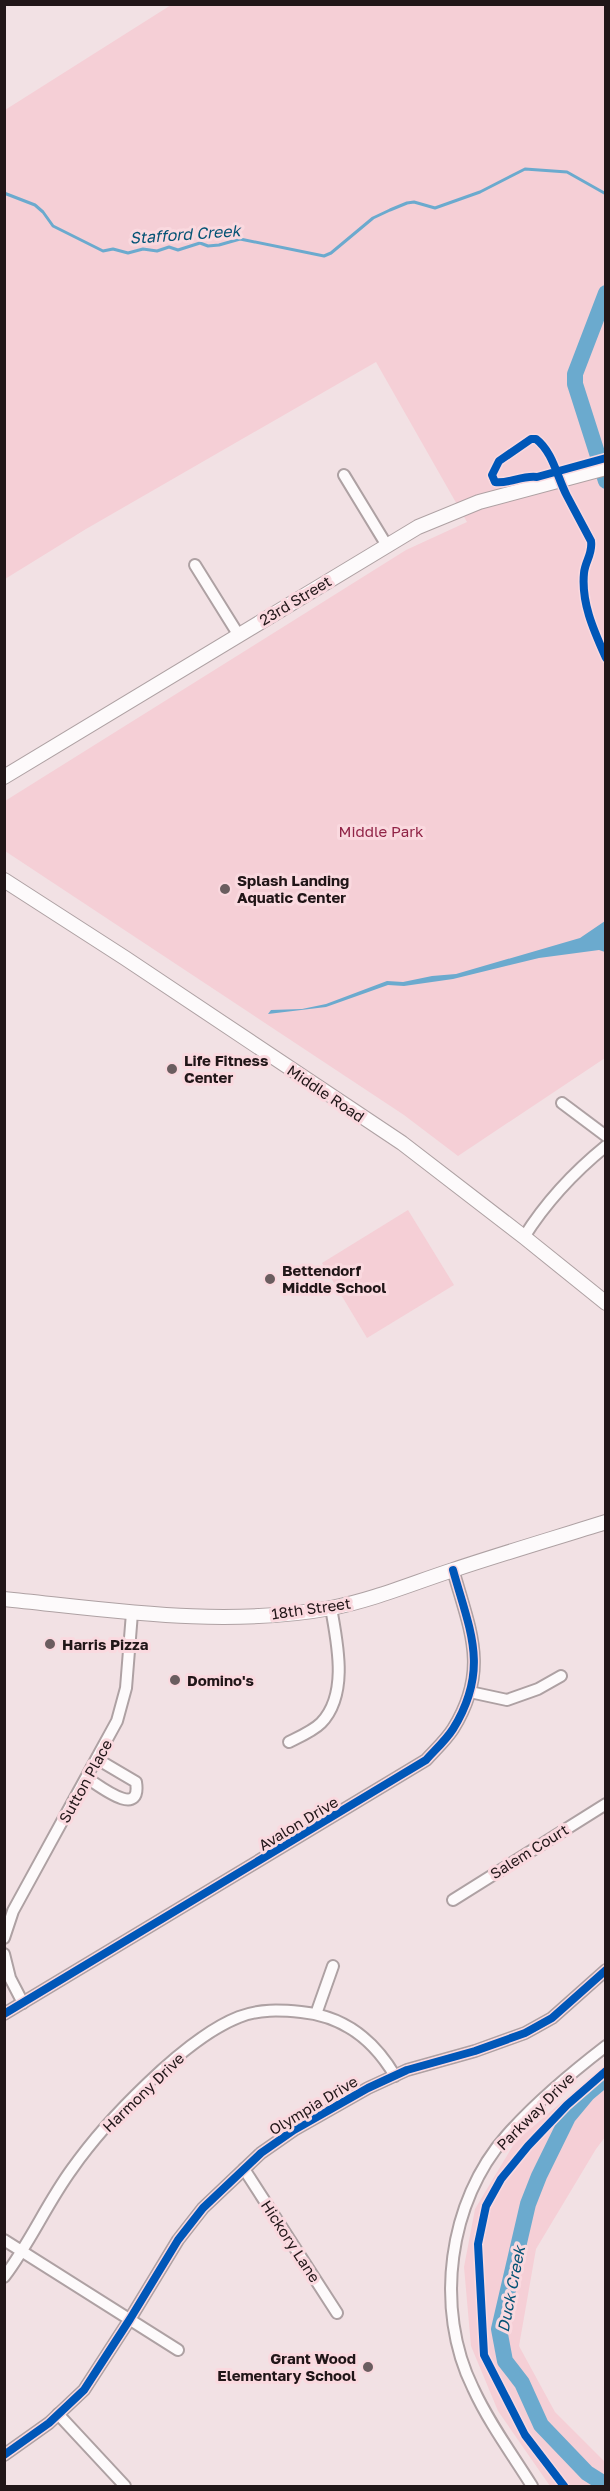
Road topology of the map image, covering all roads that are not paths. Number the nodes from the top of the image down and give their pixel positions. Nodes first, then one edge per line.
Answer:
1 (606, 468) edge
2 (344, 475) dead end
3 (386, 544) junction
4 (195, 565) dead end
5 (238, 634) junction
6 (4, 777) edge
7 (4, 880) edge
8 (562, 1103) dead end
9 (606, 1136) edge
10 (606, 1146) edge
11 (524, 1237) junction
12 (606, 1303) edge
13 (606, 1522) edge
14 (453, 1570) junction
15 (4, 1599) edge
16 (331, 1608) junction
17 (132, 1613) junction
18 (561, 1676) dead end
19 (470, 1692) junction
20 (289, 1743) dead end
21 (97, 1759) junction
22 (87, 1778) junction
23 (606, 1804) edge
24 (453, 1900) dead end
25 (4, 1938) edge
26 (4, 1954) edge
27 (333, 1966) dead end
28 (606, 1970) edge
29 (23, 2003) junction
30 (4, 2014) edge
31 (316, 2014) junction
32 (606, 2046) edge
33 (395, 2076) junction
34 (244, 2169) junction
35 (4, 2240) edge
36 (22, 2251) junction
37 (4, 2277) edge
38 (337, 2313) dead end
39 (130, 2319) junction
40 (178, 2350) dead end
41 (58, 2414) junction
42 (4, 2455) edge
43 (125, 2487) edge
44 (532, 2487) edge

1 - 3 street, 23rd Street
2 - 3 street
3 - 5 street, 23rd Street
4 - 5 street
5 - 6 street, 23rd Street
7 - 11 street, Middle Road
8 - 9 street
10 - 11 street
11 - 12 street, Middle Road
13 - 14 street, 18th Street
14 - 16 street, 18th Street
14 - 19 street, Avalon Drive
15 - 17 street, 18th Street
16 - 17 street, 18th Street
16 - 20 street
17 - 21 street, Sutton Place
18 - 19 street
19 - 29 street, Avalon Drive
21 - 22 street, Sutton Place
21 - 22 street
22 - 25 street, Sutton Place
23 - 24 street, Salem Court
26 - 29 street
27 - 31 street
28 - 33 street, Olympia Drive
29 - 30 street, Avalon Drive
31 - 33 street, Harmony Drive
31 - 36 street, Harmony Drive
32 - 44 street, Parkway Drive
33 - 34 street, Olympia Drive
34 - 38 street, Hickory Lane
34 - 39 street, Olympia Drive
35 - 36 street
36 - 37 street, Harmony Drive
36 - 39 street
39 - 40 street
39 - 41 street, Olympia Drive
41 - 42 street, Olympia Drive
41 - 43 street

